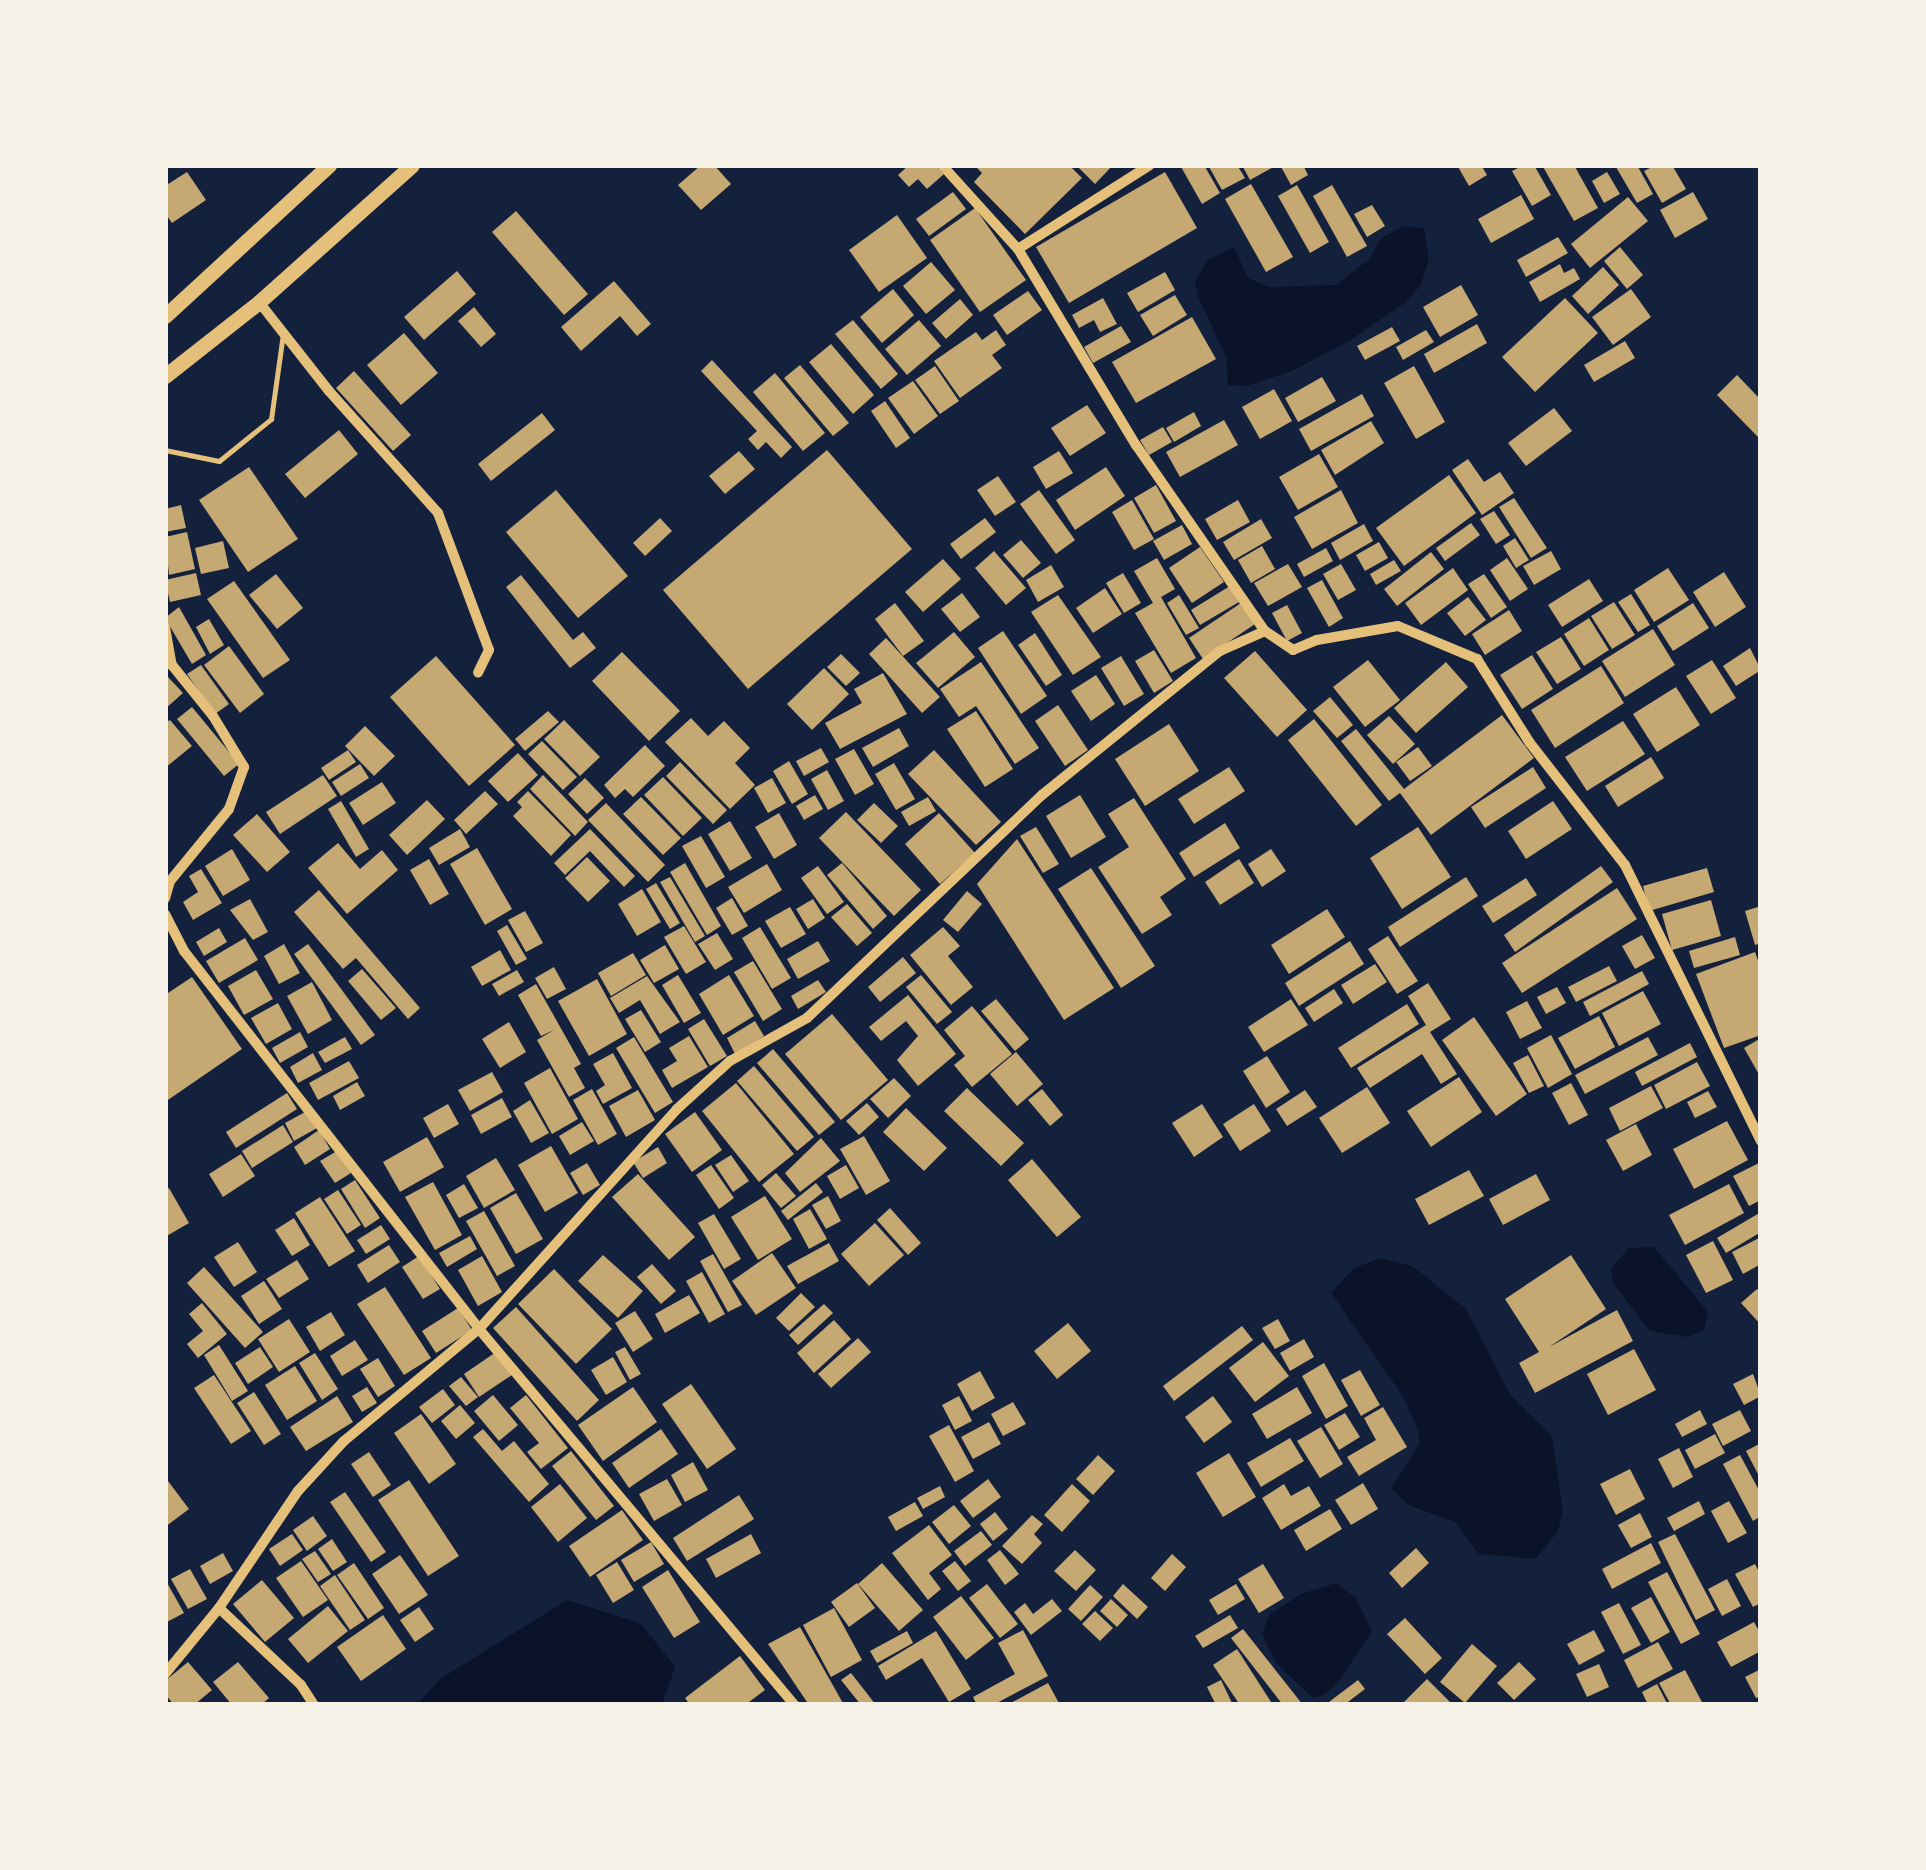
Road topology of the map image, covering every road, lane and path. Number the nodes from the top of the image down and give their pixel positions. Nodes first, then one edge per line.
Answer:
1 (329, 165) edge
2 (412, 165) edge
3 (942, 165) edge
4 (1150, 165) edge
5 (1018, 249) junction
6 (259, 302) junction
7 (165, 316) edge
8 (283, 333) junction
9 (165, 376) edge
10 (165, 450) edge
11 (165, 627) edge
12 (1265, 631) junction
13 (478, 673) dead end
14 (165, 898) edge
15 (165, 914) edge
16 (1761, 1141) edge
17 (478, 1329) junction
18 (219, 1608) junction
19 (165, 1674) edge
20 (314, 1705) edge
21 (794, 1705) edge

1 - 7 highway
2 - 6 highway
3 - 5 street
4 - 5 street
5 - 12 street
6 - 8 street
6 - 9 highway
8 - 10 lane
8 - 13 street
11 - 14 street
12 - 16 street
12 - 17 street
15 - 17 street
17 - 18 street
17 - 21 street
18 - 19 street
18 - 20 street

